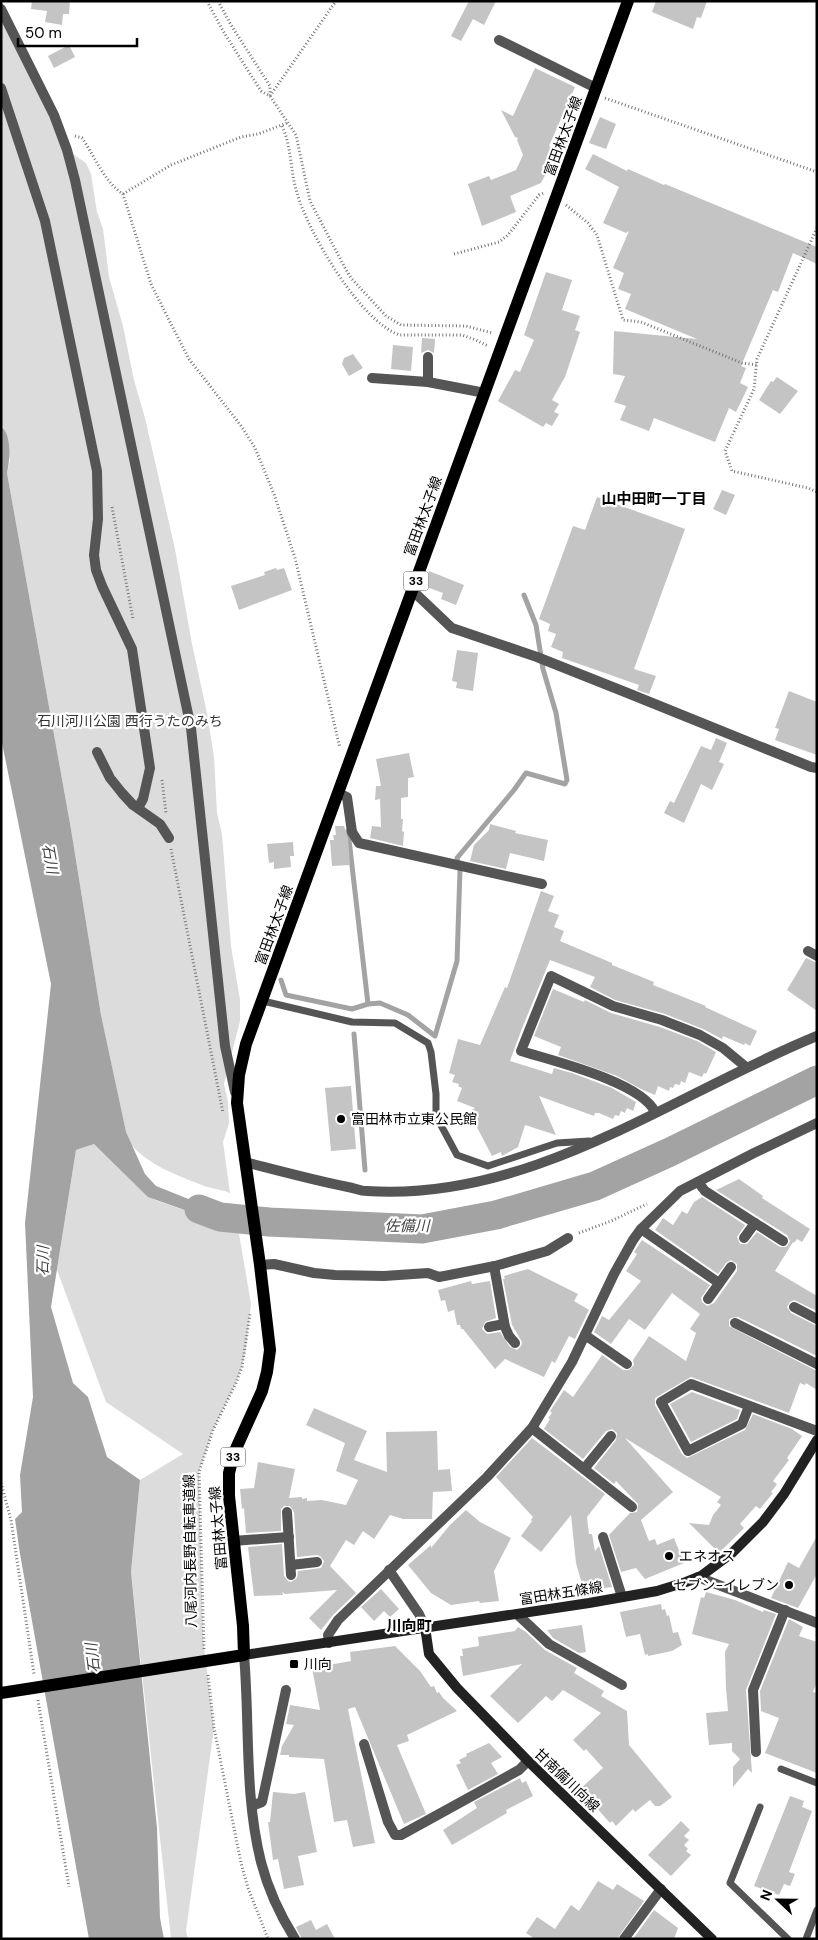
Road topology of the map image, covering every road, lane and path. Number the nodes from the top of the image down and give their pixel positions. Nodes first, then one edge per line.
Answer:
1 (207, 1) edge
2 (218, 1) edge
3 (336, 1) edge
4 (628, 1) edge
5 (1, 9) edge
6 (498, 40) dead end
7 (1, 88) edge
8 (596, 88) junction
9 (270, 96) junction
10 (287, 123) junction
11 (282, 126) junction
12 (63, 138) junction
13 (817, 172) edge
14 (123, 194) junction
15 (556, 197) junction
16 (817, 228) edge
17 (454, 254) dead end
18 (504, 338) junction
19 (499, 352) junction
20 (428, 357) dead end
21 (757, 365) junction
22 (372, 378) dead end
23 (428, 382) junction
24 (485, 393) junction
25 (817, 492) edge
26 (412, 590) junction
27 (97, 752) dead end
28 (350, 762) junction
29 (817, 768) edge
30 (338, 793) junction
31 (138, 808) junction
32 (169, 838) dead end
33 (542, 884) dead end
34 (262, 1001) junction
35 (817, 1036) edge
36 (746, 1067) junction
37 (238, 1103) junction
38 (655, 1112) junction
39 (817, 1123) edge
40 (594, 1141) junction
41 (246, 1165) junction
42 (698, 1182) junction
43 (654, 1201) dead end
44 (755, 1223) junction
45 (642, 1229) junction
46 (568, 1238) joint
47 (744, 1238) dead end
48 (782, 1241) dead end
49 (260, 1266) junction
50 (494, 1266) junction
51 (731, 1267) dead end
52 (719, 1283) junction
53 (708, 1299) dead end
54 (251, 1304) dead end
55 (794, 1307) dead end
56 (817, 1319) edge
57 (735, 1323) dead end
58 (504, 1324) junction
59 (489, 1327) dead end
60 (585, 1335) junction
61 (515, 1343) dead end
62 (627, 1364) dead end
63 (817, 1364) edge
64 (749, 1406) junction
65 (532, 1428) junction
66 (817, 1431) edge
67 (611, 1436) dead end
68 (817, 1440) edge
69 (584, 1469) junction
70 (632, 1507) dead end
71 (287, 1512) dead end
72 (289, 1537) junction
73 (603, 1537) dead end
74 (233, 1542) junction
75 (317, 1562) dead end
76 (389, 1570) junction
77 (698, 1577) junction
78 (622, 1598) junction
79 (785, 1610) junction
80 (517, 1614) junction
81 (817, 1623) edge
82 (425, 1628) junction
83 (329, 1643) junction
84 (205, 1656) dead end
85 (239, 1656) junction
86 (207, 1674) dead end
87 (622, 1686) dead end
88 (286, 1690) dead end
89 (1, 1693) edge
90 (364, 1744) dead end
91 (756, 1752) dead end
92 (528, 1761) junction
93 (781, 1769) dead end
94 (817, 1783) edge
95 (252, 1806) junction
96 (760, 1807) dead end
97 (661, 1889) junction
98 (817, 1910) edge
99 (268, 1939) edge
100 (295, 1939) edge
101 (624, 1939) edge
102 (712, 1939) edge
103 (788, 1939) edge
104 (806, 1939) edge

1 - 9 path
2 - 9 path
3 - 9 path
4 - 8 main road, 富田林太子線 / 33
5 - 12 street
6 - 8 street
7 - 31 street
8 - 13 path
8 - 15 main road, 富田林太子線 / 33
9 - 10 path
10 - 11 path
10 - 18 path
11 - 14 path
11 - 19 path
12 - 14 path
12 - 37 street
14 - 28 path
15 - 17 path
15 - 18 main road, 富田林太子線 / 33
15 - 21 path
16 - 21 path
18 - 19 main road, 富田林太子線 / 33
19 - 24 main road, 富田林太子線 / 33
20 - 23 street
21 - 25 path
22 - 23 street
23 - 24 street
24 - 26 main road, 富田林太子線 / 33
26 - 28 main road, 富田林太子線 / 33
26 - 29 street
27 - 31 street
28 - 30 main road, 富田林太子線 / 33
30 - 33 street
30 - 34 main road, 富田林太子線 / 33
31 - 32 street
34 - 37 main road, 富田林太子線 / 33
34 - 40 lane
35 - 36 street
36 - 38 street
36 - 38 street
37 - 41 main road, 富田林太子線 / 33
38 - 40 street
39 - 42 street
40 - 41 street
41 - 49 main road, 富田林太子線 / 33
42 - 44 street
42 - 45 street
43 - 46 path
44 - 47 street
44 - 48 street
45 - 52 street
45 - 60 street
46 - 50 street
49 - 50 street
49 - 74 main road, 富田林太子線 / 33
50 - 58 street
51 - 52 street
52 - 53 street
54 - 84 path, 八尾河内長野自転車道線
55 - 56 street
57 - 63 street
58 - 59 street
58 - 61 street
60 - 62 street
60 - 65 street
64 - 64 street
64 - 66 street
65 - 69 street
65 - 76 street
67 - 69 street
68 - 77 main road, 富田林五條線
69 - 70 street
71 - 72 street
72 - 74 street
72 - 75 street
73 - 78 street
74 - 85 main road, 富田林太子線 / 33
76 - 82 street
76 - 83 street
77 - 78 main road, 富田林五條線
77 - 79 street
78 - 80 main road, 富田林五條線
79 - 81 street
79 - 91 street
80 - 82 main road, 富田林五條線
80 - 87 street
82 - 83 main road, 富田林五條線
82 - 92 main road, 甘南備川向線
83 - 85 main road, 富田林五條線
85 - 89 main road
85 - 95 street
86 - 99 path
88 - 95 street
90 - 92 street
92 - 97 main road, 甘南備川向線
93 - 94 lane
95 - 100 street
96 - 103 lane
97 - 101 street
97 - 102 main road, 甘南備川向線
98 - 104 lane

